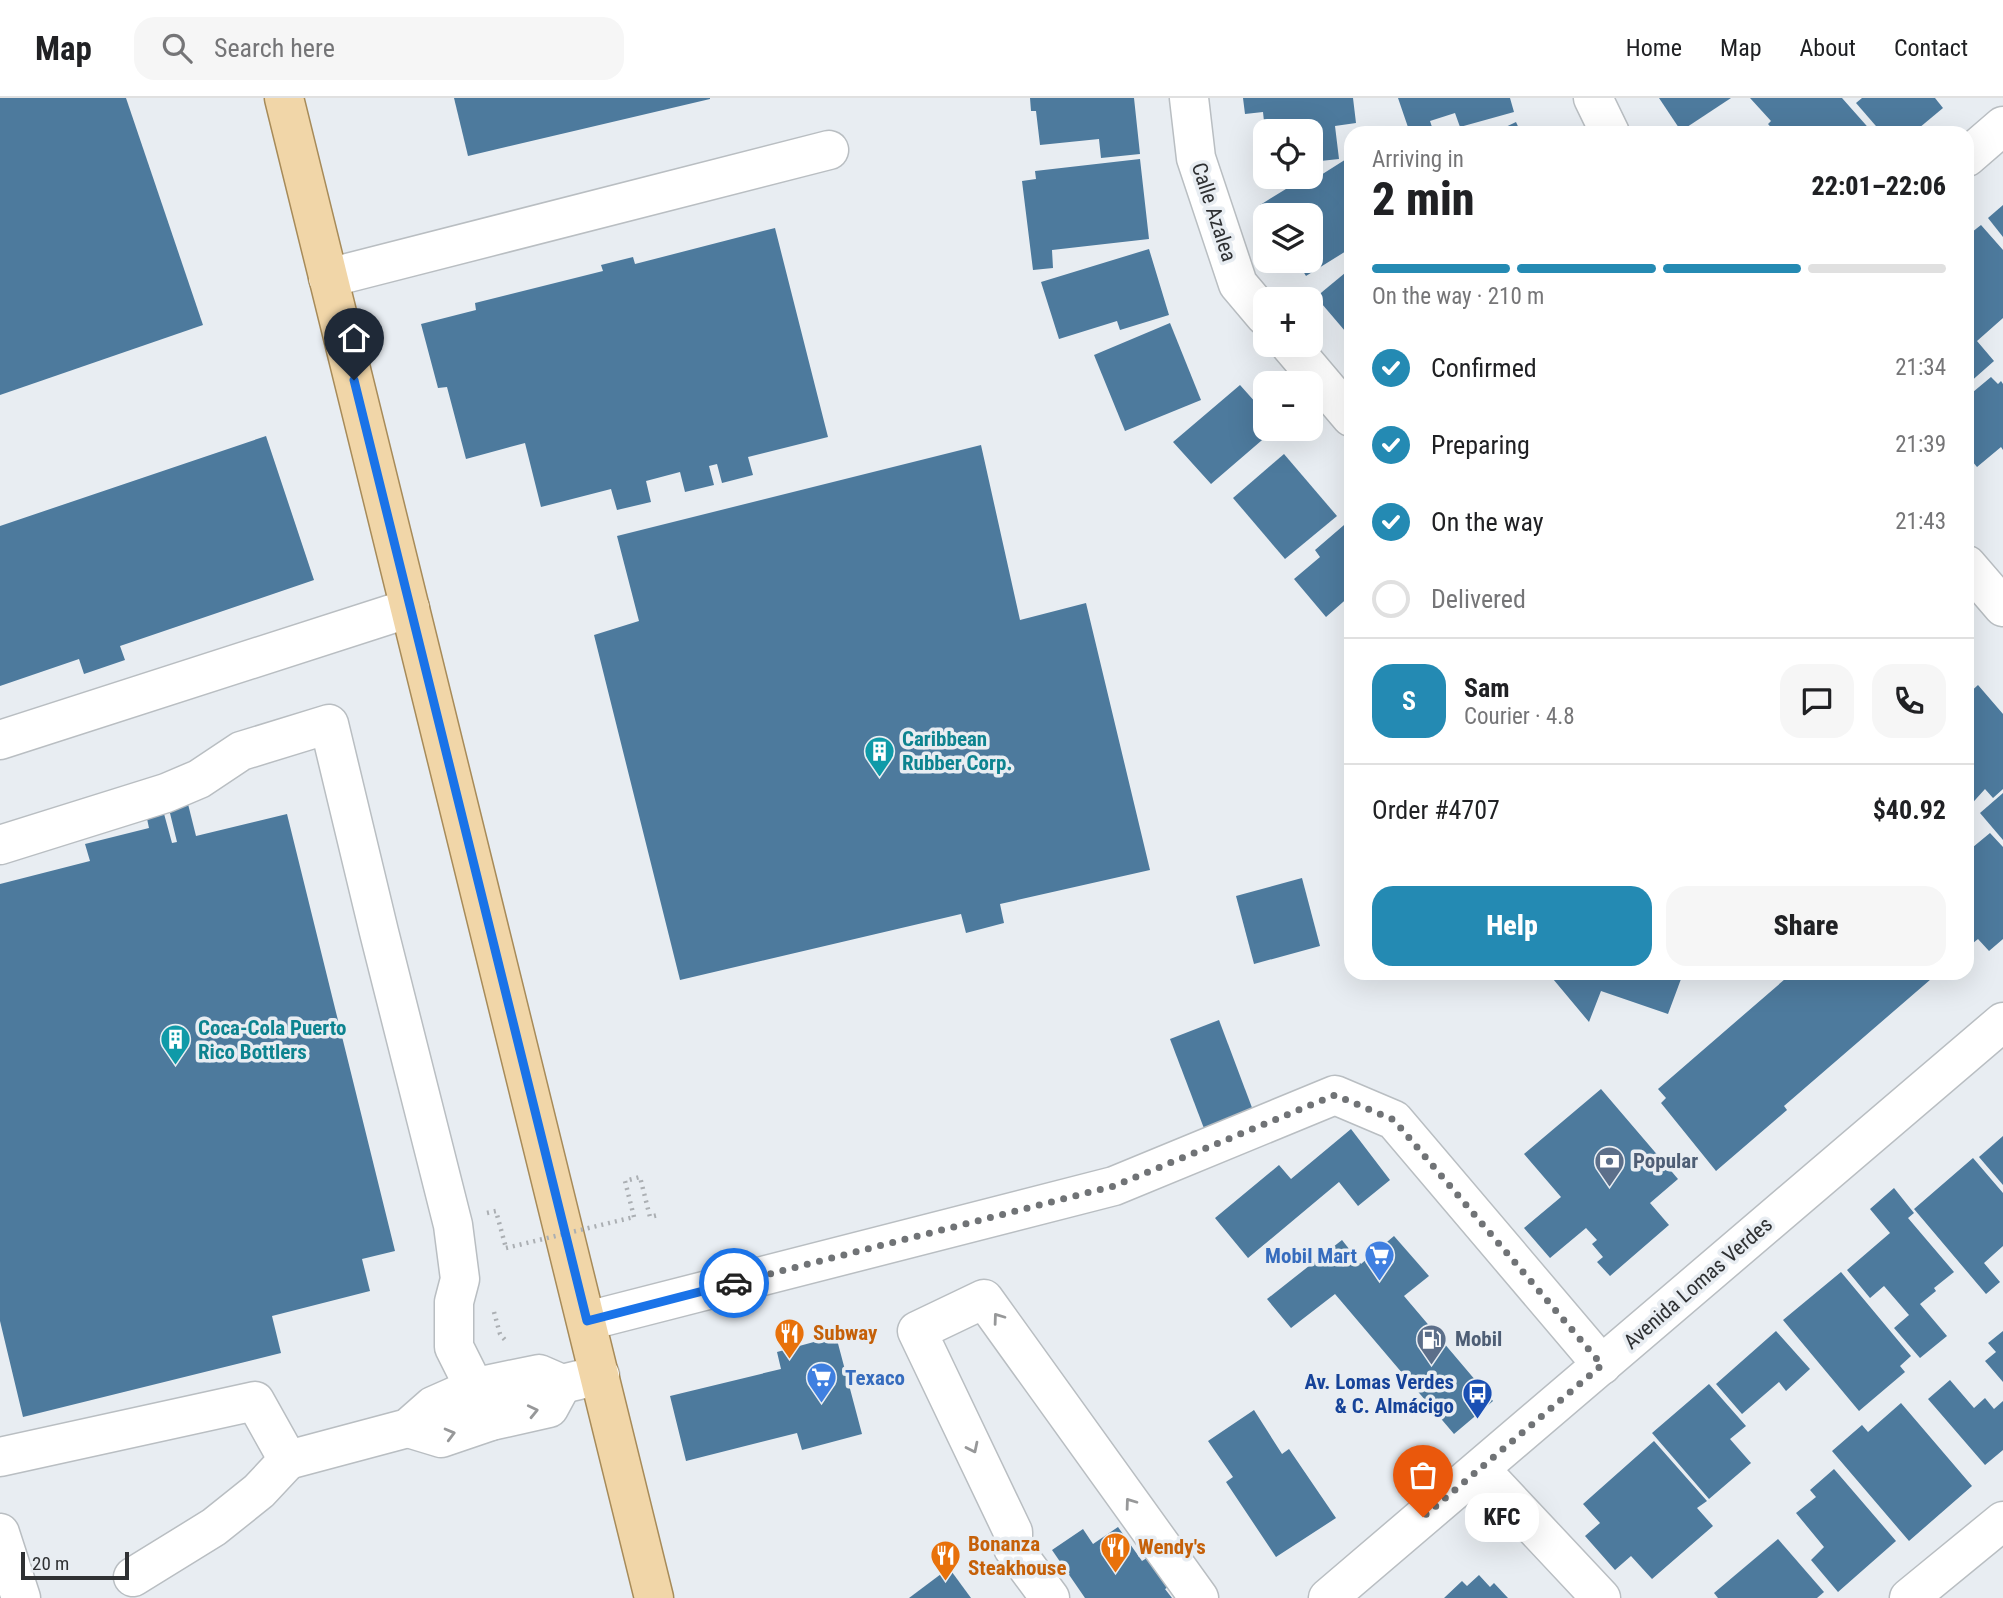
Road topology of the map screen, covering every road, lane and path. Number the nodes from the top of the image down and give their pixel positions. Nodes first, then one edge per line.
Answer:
1 (284, 98) edge
2 (1189, 98) edge
3 (1593, 98) edge
4 (1607, 126) edge
5 (2003, 127) edge
6 (829, 150) dead end
7 (1974, 151) edge
8 (328, 278) junction
9 (1253, 302) edge
10 (1300, 357) edge
11 (1344, 409) edge
12 (410, 608) junction
13 (0, 740) edge
14 (0, 845) edge
15 (2003, 1022) edge
16 (657, 1215) dead end
17 (506, 1248) dead end
18 (492, 1309) dead end
19 (587, 1321) junction
20 (516, 1339) dead end
21 (1602, 1365) junction
22 (600, 1375) junction
23 (483, 1404) junction
24 (0, 1457) edge
25 (288, 1460) junction
26 (1480, 1469) junction
27 (2003, 1521) edge
28 (0, 1533) edge
29 (133, 1577) dead end
30 (1055, 1584) edge
31 (21, 1598) edge
32 (654, 1598) edge
33 (1199, 1598) edge
34 (1328, 1598) edge
35 (1601, 1598) edge
36 (1909, 1598) edge

1 - 8 main road
2 - 9 street, Calle Azalea
3 - 4 street
5 - 7 street
6 - 8 street
8 - 12 main road
10 - 11 street
12 - 13 street
12 - 19 main road
14 - 23 street
15 - 21 street, Avenida Lomas Verdes
16 - 17 path, bridge
18 - 20 path
19 - 21 street
19 - 22 main road
21 - 26 street, Avenida Lomas Verdes
22 - 23 street
22 - 32 main road
23 - 25 street
24 - 25 street
25 - 29 street
26 - 34 street, Avenida Lomas Verdes
26 - 35 street
27 - 36 street
28 - 31 street
33 -> 30 street

